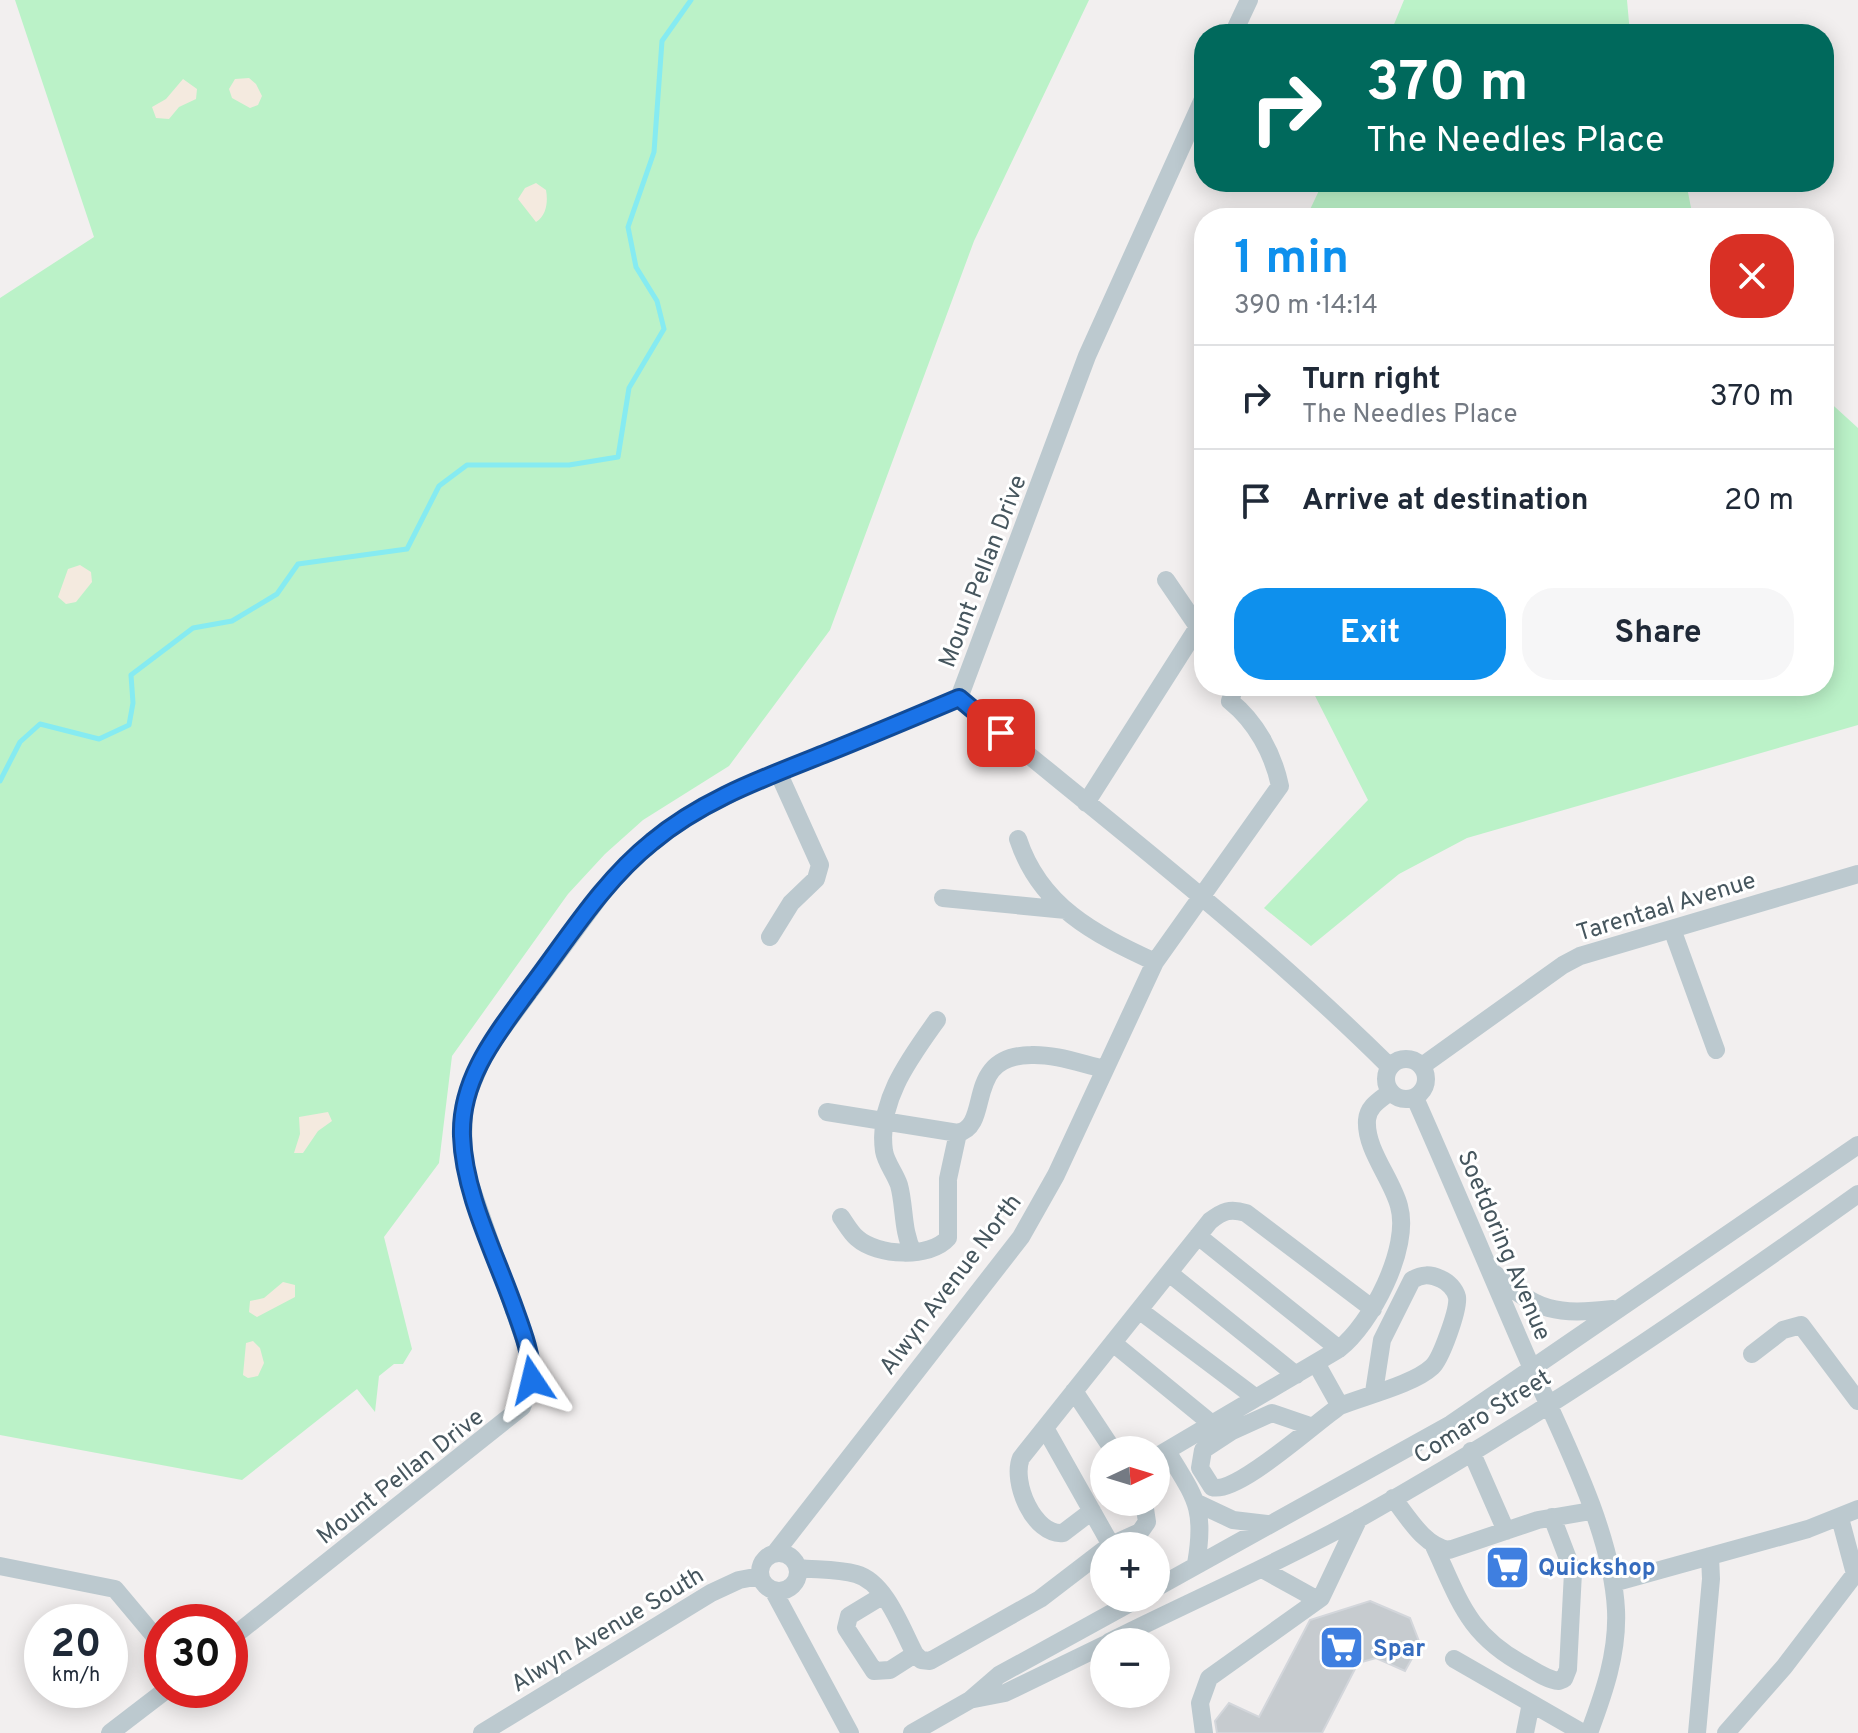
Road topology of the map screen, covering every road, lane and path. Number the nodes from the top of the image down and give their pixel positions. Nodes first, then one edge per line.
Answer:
1 (1249, 0) edge
2 (1238, 24) edge
3 (1194, 119) edge
4 (1166, 580) dead end
5 (1194, 621) edge
6 (1194, 633) edge
7 (1232, 696) edge
8 (959, 698) junction
9 (778, 772) junction
10 (1086, 803) junction
11 (1018, 839) dead end
12 (1858, 874) edge
13 (1196, 895) junction
14 (943, 898) dead end
15 (1066, 910) junction
16 (1672, 929) junction
17 (770, 937) dead end
18 (1155, 962) junction
19 (937, 1020) dead end
20 (1716, 1050) dead end
21 (1389, 1066) junction
22 (1422, 1066) junction
23 (1105, 1069) junction
24 (1390, 1092) junction
25 (1415, 1098) junction
26 (827, 1112) dead end
27 (884, 1120) junction
28 (958, 1133) junction
29 (1858, 1145) edge
30 (1858, 1194) edge
31 (841, 1217) dead end
32 (1198, 1236) junction
33 (913, 1252) junction
34 (1490, 1269) junction
35 (1169, 1273) junction
36 (1373, 1309) junction
37 (1615, 1309) junction
38 (1139, 1310) junction
39 (1113, 1343) junction
40 (1339, 1349) junction
41 (1752, 1354) dead end
42 (1316, 1363) junction
43 (1532, 1370) junction
44 (1296, 1375) junction
45 (1074, 1391) junction
46 (1374, 1392) junction
47 (1256, 1398) junction
48 (1858, 1401) edge
49 (1549, 1404) junction
50 (1340, 1406) junction
51 (1212, 1424) junction
52 (1310, 1426) junction
53 (1045, 1428) junction
54 (1104, 1436) edge
55 (1170, 1449) edge
56 (1471, 1451) junction
57 (1170, 1466) edge
58 (1393, 1498) junction
59 (1199, 1504) junction
60 (1090, 1507) edge
61 (1858, 1509) edge
62 (1591, 1511) junction
63 (1090, 1513) edge
64 (1552, 1517) junction
65 (1359, 1518) junction
66 (1840, 1518) junction
67 (1267, 1524) junction
68 (1506, 1531) junction
69 (1434, 1546) junction
70 (775, 1553) junction
71 (1710, 1556) junction
72 (1090, 1561) edge
73 (1196, 1564) junction
74 (0, 1566) edge
75 (798, 1568) junction
76 (1262, 1569) junction
77 (760, 1576) junction
78 (1170, 1580) edge
79 (1613, 1583) junction
80 (773, 1590) junction
81 (882, 1596) junction
82 (1319, 1599) junction
83 (1114, 1612) edge
84 (144, 1624) edge
85 (248, 1625) edge
86 (1138, 1628) edge
87 (1090, 1651) edge
88 (915, 1654) junction
89 (1454, 1659) dead end
90 (970, 1700) junction
91 (1531, 1703) junction
92 (144, 1707) edge
93 (110, 1733) edge
94 (482, 1733) edge
95 (850, 1733) edge
96 (912, 1733) edge
97 (1204, 1733) edge
98 (1525, 1733) edge
99 (1583, 1733) edge
100 (1589, 1733) edge
101 (1697, 1733) edge
102 (1726, 1733) edge

1 - 2 street
3 - 8 street, Mount Pellan Drive
4 - 5 street
6 - 10 street
7 - 13 street, Alwyn Avenue North
8 - 9 street, Mount Pellan Drive
8 - 10 street
9 - 17 street
9 - 85 street, Mount Pellan Drive
10 - 13 street
11 - 15 street
12 - 16 street, Tarentaal Avenue
13 - 18 street, Alwyn Avenue North
13 - 21 street
14 - 15 street
15 - 18 street
16 - 20 street
16 - 22 street, Tarentaal Avenue
18 - 23 street, Alwyn Avenue North
19 - 27 street
21 - 22 street
21 - 24 street
22 - 25 street
23 - 28 street
23 - 70 street, Alwyn Avenue North
24 - 25 street
24 - 36 street
25 - 34 street, Soetdoring Avenue
26 - 27 street
27 - 28 street
27 - 33 street
28 - 33 street
29 - 37 street, Comaro Street
30 - 49 street, Comaro Street
31 - 33 street
32 - 35 street
32 - 36 street
32 - 40 street
34 - 37 street
34 - 43 street, Soetdoring Avenue
35 - 38 street
35 - 44 street
36 - 40 street
37 - 43 street, Comaro Street
38 - 39 street
38 - 47 street
39 - 45 street
39 - 51 street
40 - 42 street
41 - 48 street
42 - 44 street
42 - 50 street
43 - 49 street, Soetdoring Avenue
43 - 67 street, Comaro Street
44 - 47 street
45 - 53 street
45 - 54 street
46 - 46 street
46 - 50 street
47 - 51 street
49 - 56 street, Comaro Street
49 - 62 street, Soetdoring Avenue
50 - 52 street
51 - 55 street
52 - 52 street
53 - 60 street
53 - 63 street
56 - 58 street, Comaro Street
56 - 68 street
57 - 59 street
58 - 65 street, Comaro Street
58 - 69 street
59 - 67 street
59 - 73 street
61 - 66 street
62 - 64 street
62 - 79 street, Soetdoring Avenue
64 - 68 street
64 - 69 street
65 - 76 street, Comaro Street
65 - 82 street
66 - 71 street
66 - 102 street
67 - 73 street, Comaro Street
68 - 69 street
70 - 75 street
70 - 77 street
71 - 79 street
71 - 101 street
72 - 88 street
73 - 78 street, Comaro Street
74 - 84 street
75 - 80 street
75 - 81 street
76 - 82 street
76 - 86 street, Comaro Street
77 - 80 street
77 - 94 street, Alwyn Avenue South
79 - 100 street, Soetdoring Avenue
80 - 95 street
81 - 88 street
81 - 88 street
82 - 97 street
83 - 90 street, Comaro Street
87 - 90 street, Comaro Street
89 - 91 street
90 - 96 street, Comaro Street
91 - 98 street
91 - 99 street
92 - 93 street

